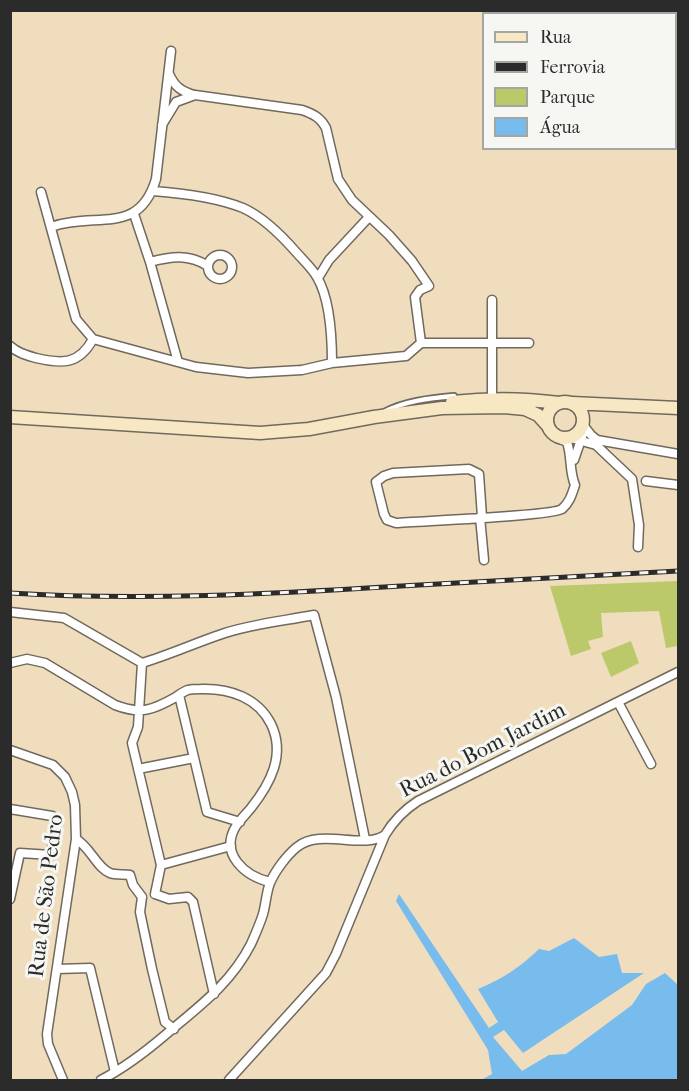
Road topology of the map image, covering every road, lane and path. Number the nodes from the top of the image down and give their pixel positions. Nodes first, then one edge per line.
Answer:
1 (171, 51) dead end
2 (169, 72) junction
3 (195, 95) junction
4 (162, 125) junction
5 (153, 190) junction
6 (41, 192) dead end
7 (134, 214) junction
8 (369, 217) junction
9 (51, 227) junction
10 (150, 262) junction
11 (208, 266) dead end
12 (318, 278) junction
13 (492, 300) dead end
14 (93, 339) junction
15 (492, 342) junction
16 (529, 343) dead end
17 (421, 344) junction
18 (11, 348) edge
19 (178, 362) junction
20 (332, 363) junction
21 (492, 394) junction
22 (510, 399) junction
23 (566, 403) junction
24 (678, 408) edge
25 (10, 417) edge
26 (374, 417) junction
27 (54, 419) junction
28 (10, 422) edge
29 (584, 424) junction
30 (548, 426) junction
31 (558, 438) junction
32 (576, 440) junction
33 (597, 440) junction
34 (619, 445) junction
35 (678, 454) edge
36 (609, 455) junction
37 (646, 481) dead end
38 (575, 485) junction
39 (678, 485) edge
40 (481, 517) junction
41 (638, 547) dead end
42 (484, 560) dead end
43 (10, 612) edge
44 (10, 663) edge
45 (142, 663) junction
46 (678, 672) edge
47 (178, 695) junction
48 (618, 702) junction
49 (138, 711) junction
50 (10, 750) edge
51 (194, 758) junction
52 (651, 764) dead end
53 (138, 769) junction
54 (10, 810) edge
55 (240, 822) junction
56 (385, 835) junction
57 (76, 839) junction
58 (365, 840) junction
59 (231, 846) junction
60 (161, 865) junction
61 (255, 879) junction
62 (270, 882) junction
63 (155, 894) junction
64 (142, 897) junction
65 (267, 898) junction
66 (10, 899) edge
67 (57, 969) junction
68 (213, 994) junction
69 (165, 1022) junction
70 (174, 1029) junction
71 (165, 1035) junction
72 (115, 1072) junction
73 (63, 1080) edge
74 (101, 1080) edge
75 (229, 1080) edge

1 - 2 street
2 - 3 street
2 - 4 street
3 - 4 street
3 - 8 street
4 - 5 street
5 - 7 street
5 - 12 street
6 - 9 street
7 - 9 street
7 - 10 street
8 - 12 street
8 - 17 street
9 - 14 street
10 - 11 street
10 - 19 street
12 - 20 street
13 - 15 street
14 - 18 street
14 - 19 street
15 - 16 street
15 - 17 street
15 - 21 street
17 - 20 street
19 - 20 street
21 - 22 lane
21 - 26 lane
22 - 23 main road
22 - 26 main road
23 - 24 main road
23 - 29 main road
23 - 30 main road
24 - 29 main road
25 - 27 main road
26 - 27 main road
26 - 30 main road
27 - 28 main road
29 - 32 main road
29 - 33 street
30 - 31 main road
31 - 32 main road
31 - 38 street
32 - 36 street
32 - 38 street
33 - 34 street
33 - 36 street
34 - 35 street
34 - 36 street
36 - 41 street
37 - 39 street
38 - 40 street
40 - 40 street
40 - 42 street
43 - 45 street
44 - 49 street
45 - 49 street
45 - 58 street
46 - 48 street, Rua do Bom Jardim
47 - 49 street
47 - 51 street
47 - 55 street
48 - 52 street
48 - 56 street, Rua do Bom Jardim
49 - 53 street
50 - 57 street, Rua de São Pedro
51 - 53 street
51 - 55 street
53 - 60 street
54 - 66 street
55 - 59 street
56 - 58 street
56 - 75 street, Rua do Bom Jardim
57 - 64 street
57 - 67 street, Rua de São Pedro
58 - 62 street
59 - 60 street
59 - 61 street
60 - 63 street
61 - 62 street
61 - 65 street
62 - 65 street
63 - 64 street
63 - 68 street
64 - 69 street
65 - 68 street
67 - 72 street
67 - 73 street, Rua de São Pedro
68 - 70 street
69 - 70 street
69 - 71 street
70 - 71 street
71 - 72 street
72 - 74 street

